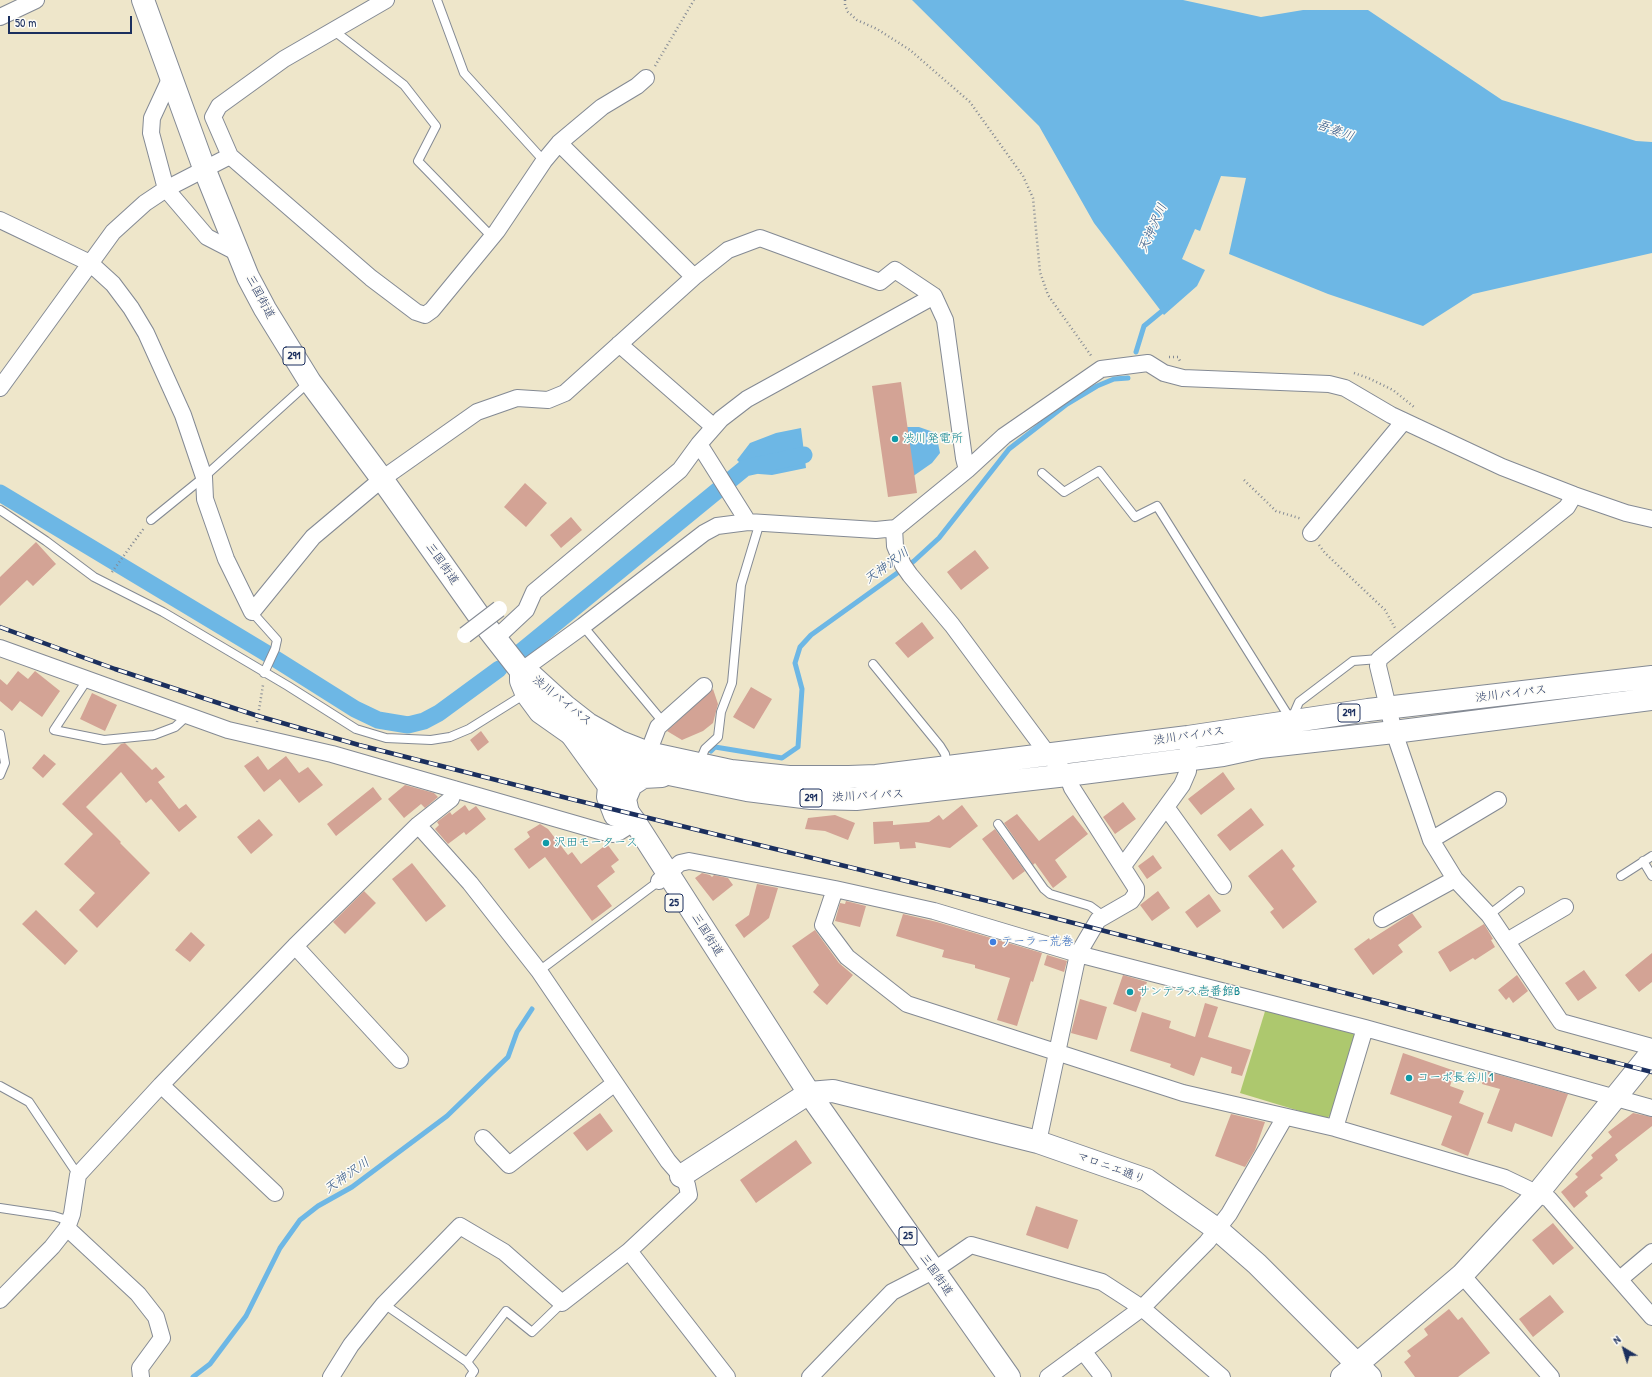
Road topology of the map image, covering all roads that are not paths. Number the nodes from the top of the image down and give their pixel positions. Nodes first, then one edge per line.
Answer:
1 (36, 0) edge
2 (143, 0) edge
3 (386, 0) edge
4 (436, 0) edge
5 (0, 18) edge
6 (333, 30) junction
7 (171, 77) junction
8 (646, 78) road end
9 (559, 143) junction
10 (230, 156) junction
11 (544, 161) junction
12 (204, 168) junction
13 (166, 189) junction
14 (0, 220) edge
15 (492, 237) junction
16 (238, 253) junction
17 (90, 263) junction
18 (694, 277) junction
19 (934, 296) junction
20 (619, 344) junction
21 (310, 382) junction
22 (0, 388) edge
23 (1404, 421) junction
24 (714, 427) junction
25 (699, 444) junction
26 (967, 470) junction
27 (1042, 473) dead end
28 (204, 477) junction
29 (382, 479) junction
30 (1574, 495) junction
31 (0, 510) edge
32 (1652, 519) edge
33 (151, 520) road end
34 (754, 522) junction
35 (894, 528) junction
36 (1311, 533) road end
37 (252, 612) junction
38 (496, 625) junction
39 (583, 626) junction
40 (465, 635) dead end
41 (0, 648) edge
42 (1379, 659) junction
43 (873, 664) dead end
44 (265, 669) junction
45 (521, 671) junction
46 (1652, 677) edge
47 (87, 680) junction
48 (704, 686) dead end
49 (526, 694) junction
50 (1652, 699) edge
51 (1388, 709) junction
52 (540, 712) junction
53 (187, 716) junction
54 (1291, 720) junction
55 (663, 722) junction
56 (568, 730) junction
57 (1394, 732) junction
58 (0, 734) edge
59 (1188, 737) junction
60 (648, 753) junction
61 (1047, 753) junction
62 (1188, 759) junction
63 (625, 763) junction
64 (699, 765) junction
65 (948, 766) junction
66 (674, 775) junction
67 (0, 776) edge
68 (1067, 776) junction
69 (608, 786) junction
70 (454, 788) junction
71 (1498, 800) dead end
72 (1166, 808) junction
73 (626, 820) junction
74 (998, 824) dead end
75 (418, 825) junction
76 (1431, 840) junction
77 (1652, 856) edge
78 (1643, 862) junction
79 (1122, 866) junction
80 (1621, 876) dead end
81 (1652, 876) edge
82 (664, 877) junction
83 (1455, 879) junction
84 (1223, 886) dead end
85 (835, 888) junction
86 (1520, 892) dead end
87 (1565, 907) dead end
88 (1489, 915) junction
89 (1105, 917) junction
90 (1382, 919) dead end
91 (1507, 941) junction
92 (295, 946) junction
93 (1078, 954) junction
94 (539, 971) junction
95 (1365, 1028) junction
96 (1652, 1047) edge
97 (1652, 1052) edge
98 (1057, 1053) junction
99 (400, 1060) dead end
100 (615, 1083) junction
101 (161, 1085) junction
102 (0, 1086) edge
103 (809, 1093) junction
104 (1614, 1098) junction
105 (1652, 1108) edge
106 (1284, 1116) junction
107 (1335, 1128) junction
108 (483, 1138) dead end
109 (1038, 1142) junction
110 (78, 1175) junction
111 (681, 1176) junction
112 (275, 1193) dead end
113 (1537, 1194) junction
114 (0, 1208) edge
115 (68, 1225) junction
116 (1218, 1230) junction
117 (629, 1251) junction
118 (1652, 1252) edge
119 (933, 1271) junction
120 (1462, 1275) junction
121 (1620, 1279) junction
122 (0, 1300) edge
123 (562, 1303) junction
124 (384, 1304) junction
125 (1142, 1308) junction
126 (1652, 1317) edge
127 (1083, 1351) junction
128 (467, 1362) junction
129 (1357, 1373) edge
130 (141, 1377) edge
131 (331, 1377) edge
132 (470, 1377) edge
133 (727, 1377) edge
134 (810, 1377) edge
135 (1009, 1377) edge
136 (1048, 1377) edge
137 (1103, 1377) edge
138 (1222, 1377) edge
139 (1551, 1377) edge

1 - 5 street
2 - 7 main road, 三国街道 / 291
3 - 6 street
4 - 11 lane
6 - 10 street
6 - 15 lane
7 - 12 main road, 三国街道 / 291
7 - 13 street
8 - 9 street
9 - 11 street
9 - 18 street
10 - 12 street
10 - 15 street
11 - 15 street
12 - 13 street
12 - 16 main road, 三国街道 / 291
13 - 16 street
13 - 17 street
14 - 17 street
16 - 21 main road, 三国街道 / 291
17 - 22 street
17 - 28 street
18 - 19 street
18 - 20 street
19 - 24 street
19 - 26 street
20 - 24 street
20 - 29 street
21 - 28 lane
21 - 29 main road, 三国街道 / 291
23 - 26 street
23 - 30 street
23 - 36 street
24 - 25 street
25 - 34 street
25 - 38 street
26 - 35 street
27 - 54 lane
28 - 33 lane
28 - 37 street
29 - 37 street
29 - 38 main road, 三国街道 / 291
30 - 32 street
30 - 42 street
31 - 44 lane
34 - 35 street
34 - 39 street
34 - 64 lane
35 - 61 street
37 - 44 lane
38 - 40 street, bridge
38 - 45 main road, 三国街道 / 291
39 - 45 street
39 - 55 lane
41 - 47 street
42 - 51 street
42 - 54 lane
43 - 65 lane
44 - 49 lane
45 - 49 main road, 渋川バイパス / 291
45 - 56 main road, 三国街道 / 25
45 - 60 main road, 渋川バイパス / 291
46 - 51 main road, 渋川バイパス / 291
47 - 53 street
47 - 53 lane
48 - 55 street
49 - 52 main road, 渋川バイパス / 291
50 - 57 main road, 渋川バイパス / 291
51 - 54 main road, 渋川バイパス / 291
51 - 57 street
52 - 56 main road, 渋川バイパス / 291
52 - 73 main road, 三国街道 / 25
53 - 70 street
54 - 59 main road, 渋川バイパス / 291
55 - 60 street
56 - 63 main road, 渋川バイパス / 291
56 - 69 main road, 三国街道 / 25
57 - 62 main road, 渋川バイパス / 291
57 - 76 street
58 - 67 lane
59 - 61 main road, 渋川バイパス / 291
59 - 62 street
60 - 63 main road
60 - 64 main road, 渋川バイパス / 291
61 - 65 main road, 渋川バイパス / 291
61 - 68 street
62 - 68 main road, 渋川バイパス / 291
62 - 72 street
63 - 66 main road, 渋川バイパス / 291
63 - 69 main road
64 - 65 main road, 渋川バイパス / 291
66 - 68 main road, 渋川バイパス / 291
66 - 73 main road
68 - 79 street
69 - 73 main road, 三国街道 / 25
70 - 73 street
70 - 75 street
71 - 76 street
72 - 79 street
72 - 84 street
73 - 82 main road, 三国街道 / 25
74 - 89 lane
75 - 92 street
75 - 94 street
76 - 83 street
77 - 78 lane
78 - 80 lane
78 - 81 lane
79 - 89 street
82 - 85 street
82 - 94 lane
82 - 103 main road, 三国街道 / 25
83 - 88 street
83 - 90 street
85 - 93 street
85 - 98 street
86 - 88 lane
87 - 91 street
88 - 91 street
89 - 93 street
91 - 96 street
92 - 99 street
92 - 101 street
93 - 95 street
93 - 98 street
94 - 100 street
95 - 104 street
95 - 107 street
97 - 104 main road
98 - 106 street
98 - 109 street
100 - 108 street
100 - 111 street
101 - 110 street
101 - 112 street
102 - 110 lane
103 - 109 main road, マロニエ通り
103 - 111 main road
103 - 119 main road, 三国街道 / 25
104 - 105 street
104 - 113 main road
106 - 107 street
106 - 116 street
107 - 113 street
109 - 116 main road, マロニエ通り
110 - 115 street
111 - 117 street
113 - 120 main road
113 - 121 street
114 - 115 lane
115 - 122 street
115 - 130 street
116 - 125 street
116 - 129 main road, マロニエ通り
117 - 123 street
117 - 133 street
118 - 121 street
119 - 125 street
119 - 134 street
119 - 135 main road, 三国街道 / 25
120 - 129 main road
120 - 139 street
121 - 126 street
123 - 124 street
123 - 128 lane
124 - 128 lane
124 - 131 street
125 - 127 street
125 - 138 street
127 - 136 street
127 - 137 street
128 - 132 lane

